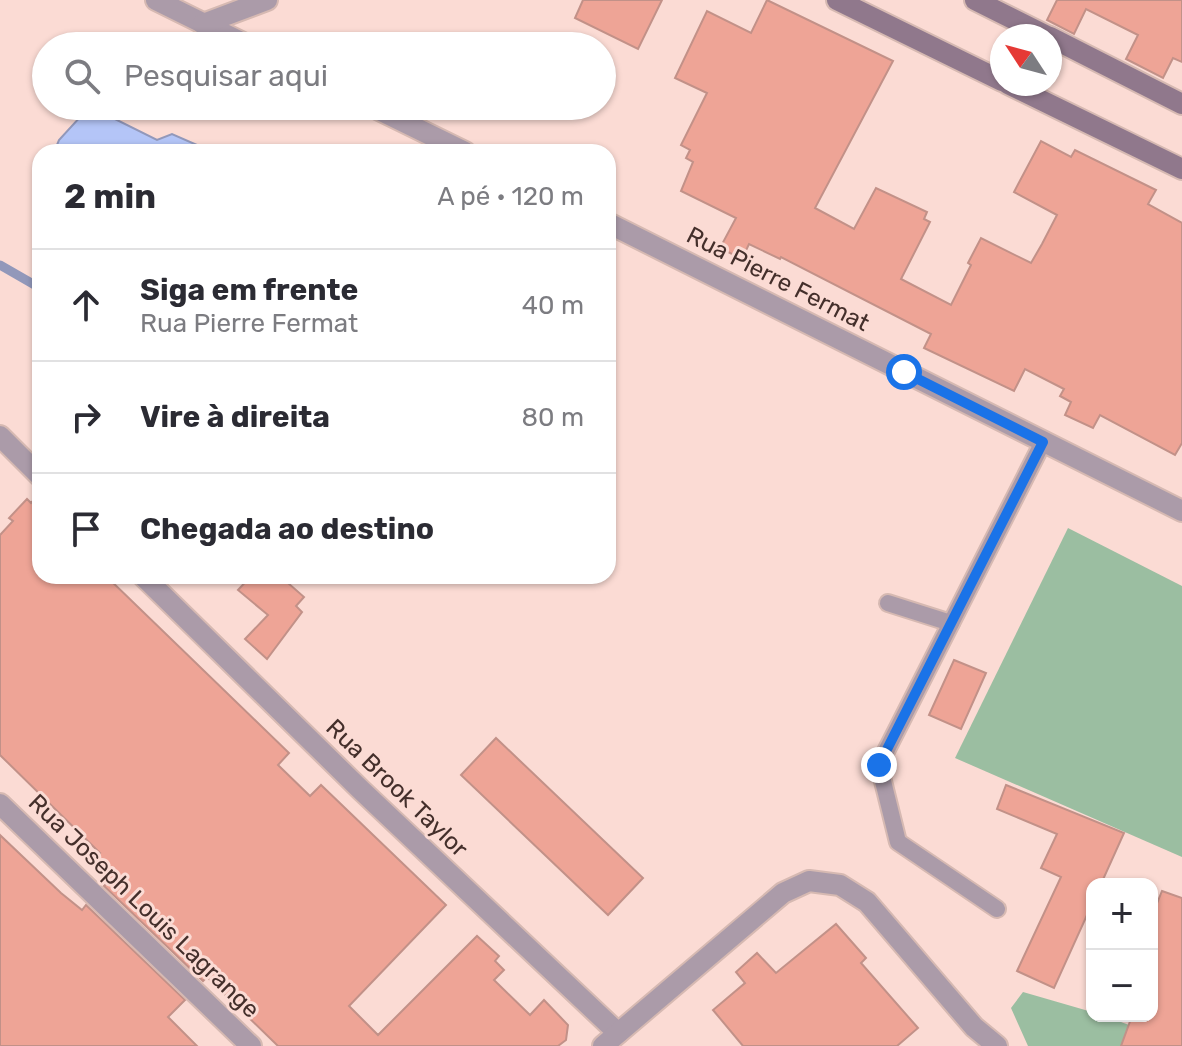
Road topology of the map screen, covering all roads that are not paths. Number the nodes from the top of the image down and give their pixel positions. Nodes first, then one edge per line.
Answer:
1 (156, 0) edge
2 (267, 0) edge
3 (837, 0) edge
4 (975, 0) edge
5 (203, 24) junction
6 (1022, 24) edge
7 (220, 32) edge
8 (1062, 44) edge
9 (990, 75) edge
10 (1033, 96) edge
11 (1182, 104) edge
12 (400, 120) edge
13 (449, 144) edge
14 (1182, 169) edge
15 (616, 227) edge
16 (0, 436) edge
17 (1043, 442) junction
18 (32, 468) edge
19 (1182, 511) edge
20 (151, 584) edge
21 (888, 603) dead end
22 (951, 623) junction
23 (0, 804) edge
24 (997, 909) dead end
25 (611, 1039) edge
26 (251, 1046) edge
27 (997, 1046) edge

1 - 5 street
2 - 5 street
3 - 9 main road
4 - 6 main road
5 - 7 street
8 - 11 main road
10 - 14 main road
12 - 13 street
15 - 17 street, Rua Pierre Fermat
16 - 18 street
17 - 19 street, Rua Pierre Fermat
17 - 22 lane
20 - 25 street, Rua Brook Taylor
21 - 22 lane
22 - 24 lane
23 - 26 street, Rua Joseph Louis Lagrange
25 - 27 street

